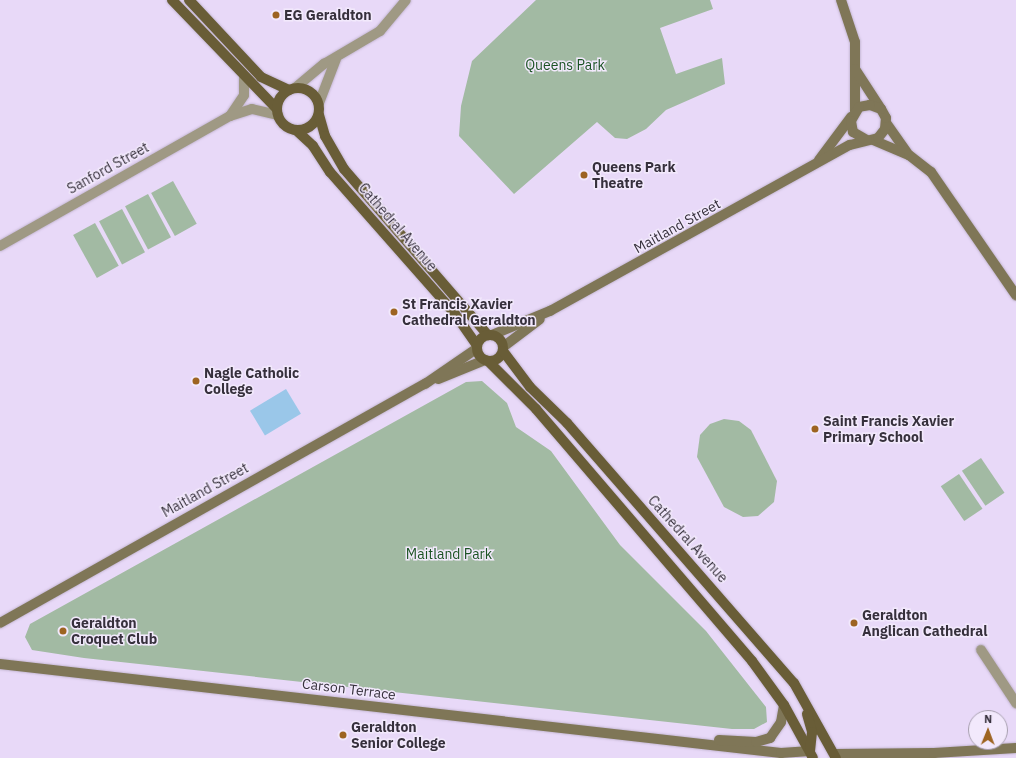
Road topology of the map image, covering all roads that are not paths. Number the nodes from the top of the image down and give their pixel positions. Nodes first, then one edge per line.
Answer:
1 (172, 0) edge
2 (190, 0) edge
3 (406, 0) edge
4 (841, 0) edge
5 (336, 59) junction
6 (855, 69) junction
7 (244, 78) junction
8 (292, 89) junction
9 (319, 103) junction
10 (881, 109) junction
11 (277, 112) junction
12 (854, 113) junction
13 (319, 115) junction
14 (230, 116) junction
15 (887, 124) junction
16 (296, 130) junction
17 (870, 140) junction
18 (909, 155) junction
19 (817, 163) junction
20 (0, 246) edge
21 (1016, 295) edge
22 (550, 311) junction
23 (490, 335) junction
24 (476, 347) junction
25 (503, 349) junction
26 (487, 361) junction
27 (425, 384) junction
28 (0, 623) edge
29 (750, 630) junction
30 (735, 641) junction
31 (981, 650) dead end
32 (0, 664) edge
33 (794, 683) junction
34 (1016, 703) edge
35 (784, 705) junction
36 (695, 741) junction
37 (1016, 748) edge
38 (934, 753) junction
39 (812, 754) edge
40 (836, 756) edge
41 (913, 758) edge

1 - 7 main road
2 - 8 main road
3 - 5 street
4 - 6 main road
5 - 8 street
5 - 9 street
6 - 10 main road
6 - 12 main road
7 - 11 main road
7 - 14 street, Sanford Street
8 - 9 main road
8 - 11 main road
9 - 13 main road
10 - 12 main road
10 - 15 main road
11 - 14 street, Sanford Street
11 - 16 main road
12 - 17 main road
12 - 19 main road, Maitland Street
13 - 16 main road
13 - 23 main road, Cathedral Avenue
14 - 20 street, Sanford Street
15 - 17 main road
15 - 18 main road
16 - 24 main road, Cathedral Avenue
17 - 18 main road
17 - 19 main road, Maitland Street
18 - 21 main road
19 - 22 main road, Maitland Street
22 - 23 main road, Maitland Street
22 - 25 main road, Maitland Street
23 - 24 main road
23 - 25 main road, Cathedral Avenue
24 - 26 main road, Cathedral Avenue
24 - 27 main road, Maitland Street
25 - 26 main road
25 - 29 main road, Cathedral Avenue
26 - 27 main road, Maitland Street
26 - 30 main road
27 - 28 main road, Maitland Street
29 - 30 main road
29 - 33 main road, Cathedral Avenue
30 - 35 main road
31 - 34 street
32 - 36 main road, Carson Terrace
33 - 39 main road
33 - 40 main road, Cathedral Avenue
35 - 36 main road, Carson Terrace
35 - 39 main road
36 - 39 main road, Carson Terrace
37 - 38 main road
38 - 40 main road
38 - 41 main road

